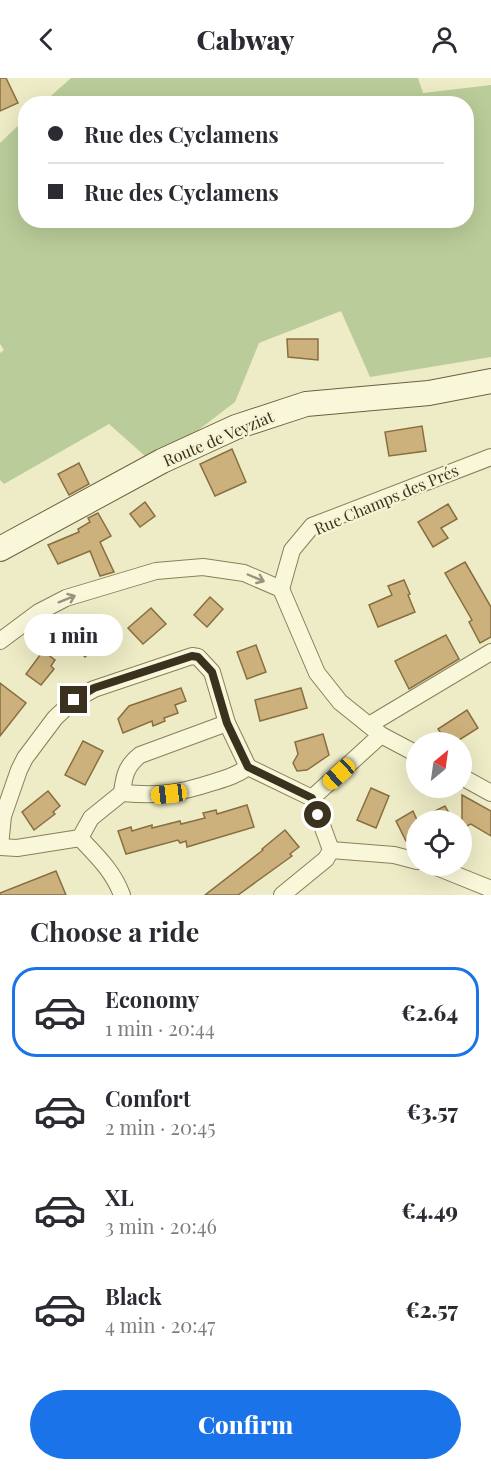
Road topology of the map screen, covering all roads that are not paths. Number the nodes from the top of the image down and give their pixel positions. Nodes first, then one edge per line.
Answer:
1 (491, 381) edge
2 (491, 457) edge
3 (0, 549) edge
4 (281, 589) junction
5 (0, 641) edge
6 (491, 652) edge
7 (227, 723) junction
8 (375, 730) junction
9 (406, 748) edge
10 (248, 767) junction
11 (472, 783) edge
12 (122, 793) junction
13 (491, 793) edge
14 (312, 798) junction
15 (80, 838) junction
16 (0, 846) edge
17 (331, 850) junction
18 (406, 858) edge
19 (459, 876) edge
20 (491, 889) edge
21 (122, 895) edge
22 (282, 895) edge

1 - 3 street, Route de Veyziat
2 - 4 street, Rue Champs des Prés
5 -> 4 street
4 - 8 street
6 - 8 street
7 - 10 street
7 - 12 street
7 - 16 street
8 - 9 street
8 - 14 street
10 - 12 street
10 - 14 street
11 - 13 street
12 - 15 street
14 - 17 street
15 - 16 street
15 - 21 street
17 - 18 street
17 - 22 street
19 - 20 street

